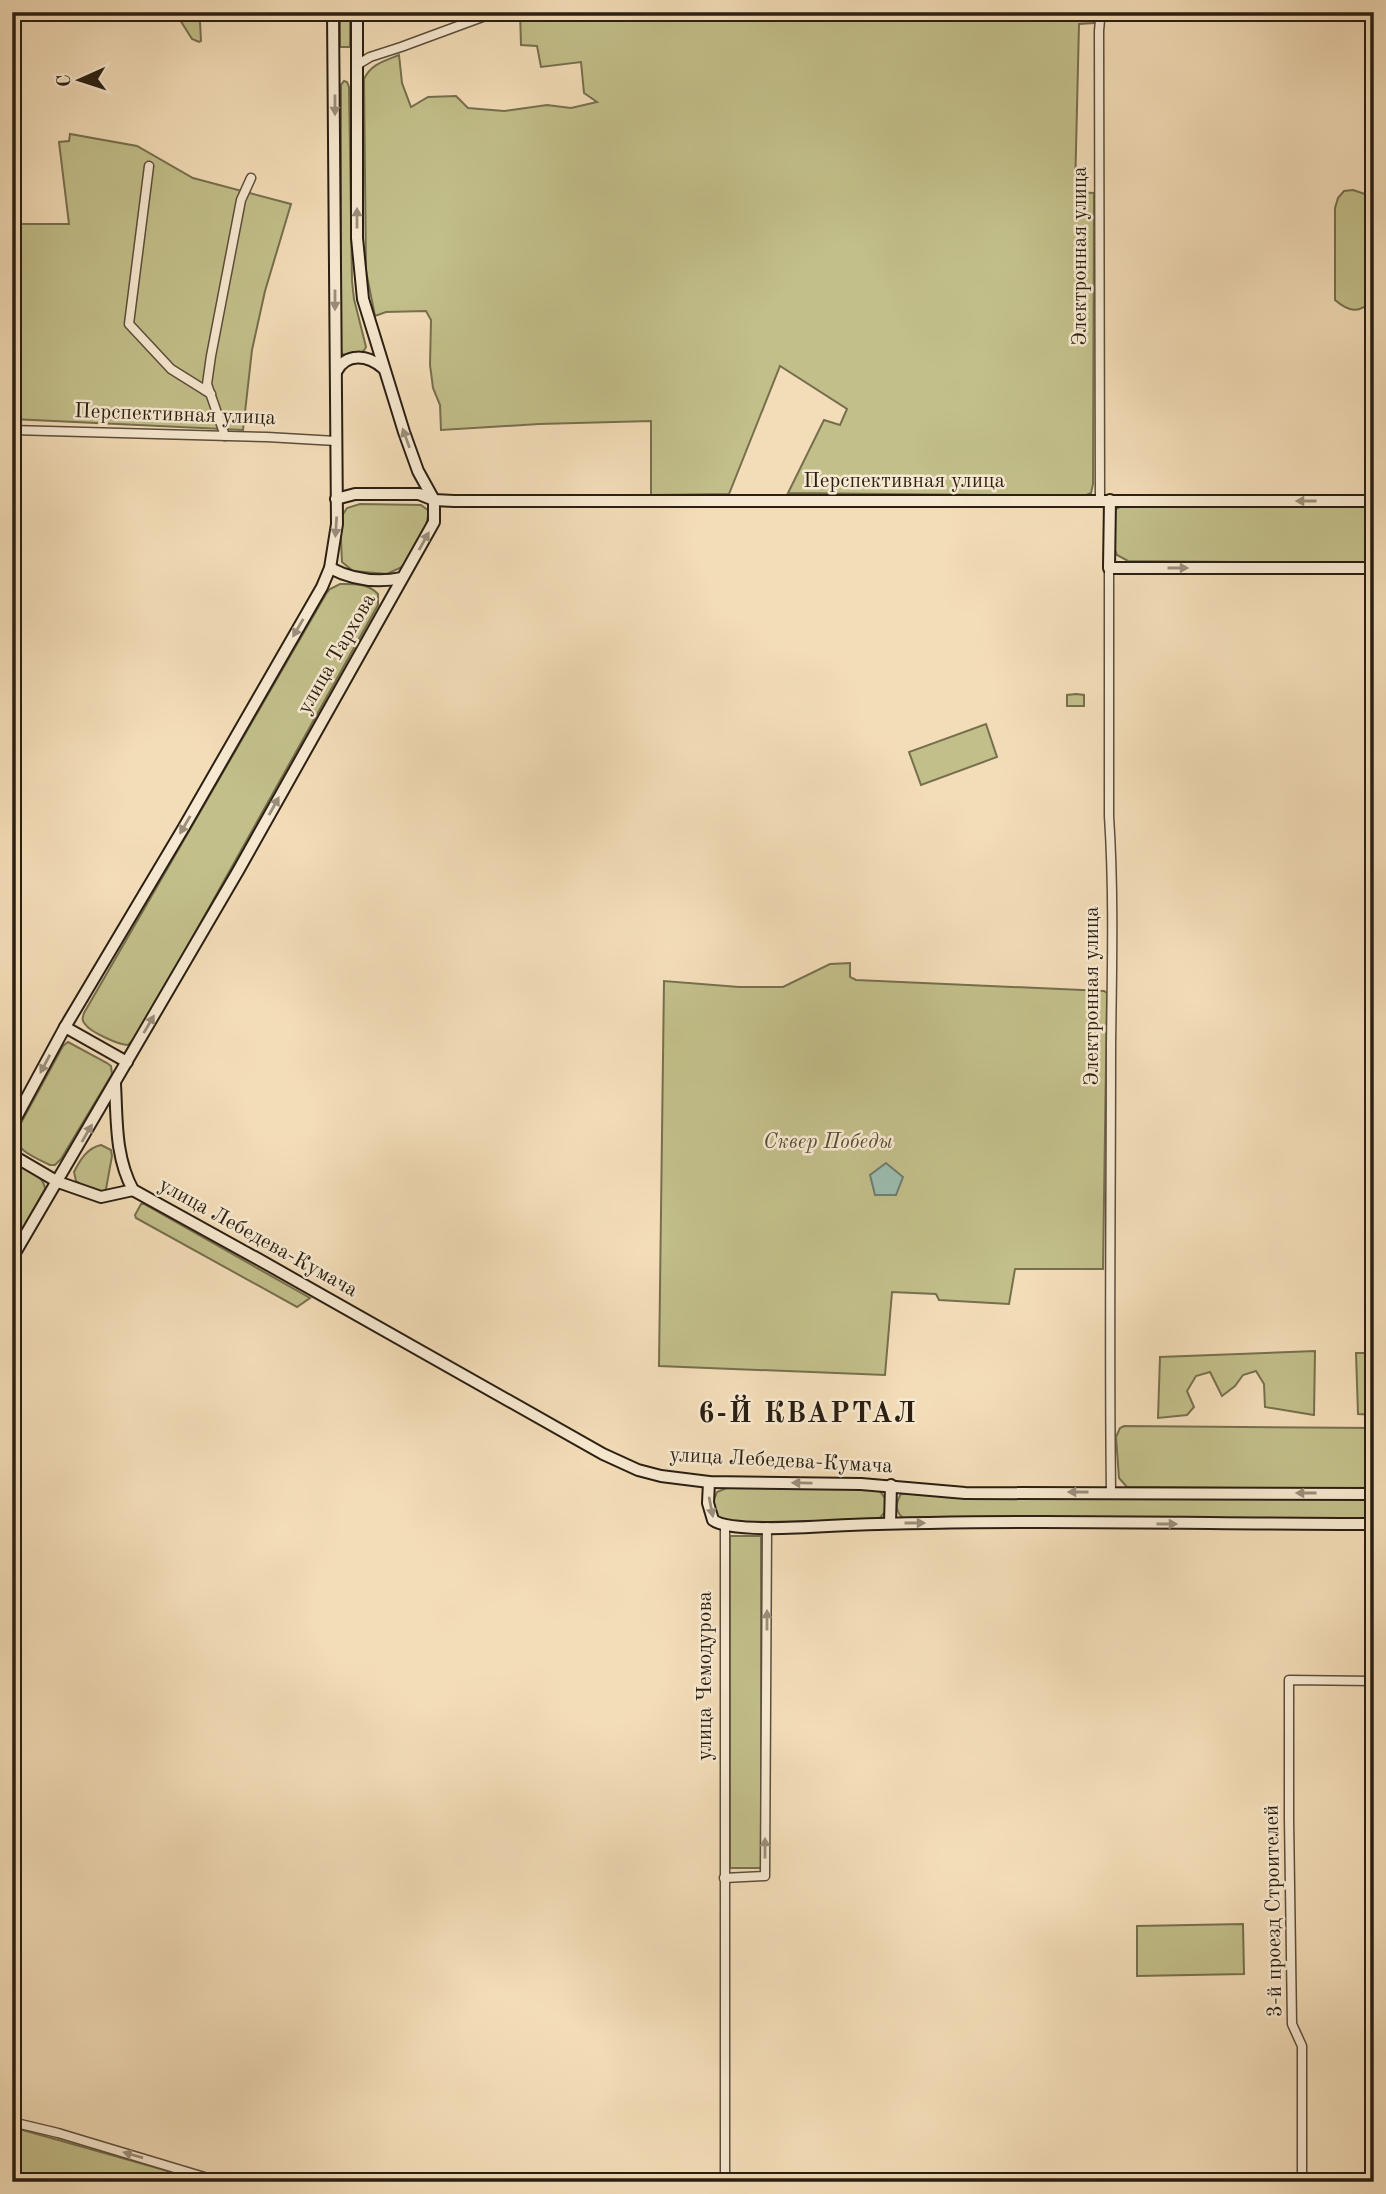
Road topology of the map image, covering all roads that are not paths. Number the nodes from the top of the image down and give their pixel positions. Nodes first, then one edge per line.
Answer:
1 (333, 12) edge
2 (357, 12) edge
3 (496, 12) edge
4 (1104, 13) edge
5 (357, 65) junction
6 (335, 69) junction
7 (149, 166) dead end
8 (251, 178) dead end
9 (383, 368) junction
10 (335, 374) junction
11 (211, 394) junction
12 (12, 430) edge
13 (225, 436) junction
14 (335, 441) junction
15 (336, 499) junction
16 (434, 500) junction
17 (1105, 500) junction
18 (1374, 501) edge
19 (330, 568) junction
20 (1110, 568) junction
21 (1374, 568) edge
22 (402, 578) junction
23 (65, 1027) junction
24 (127, 1062) junction
25 (115, 1084) junction
26 (12, 1125) edge
27 (12, 1154) edge
28 (58, 1182) junction
29 (133, 1190) junction
30 (12, 1258) edge
31 (709, 1482) junction
32 (891, 1485) junction
33 (1111, 1492) junction
34 (1374, 1493) edge
35 (890, 1523) junction
36 (1374, 1524) edge
37 (724, 1526) junction
38 (767, 1528) junction
39 (1374, 1681) edge
40 (724, 1878) junction
41 (12, 2122) edge
42 (222, 2182) edge
43 (725, 2182) edge
44 (1302, 2182) edge

1 - 6 street
2 - 5 street
3 - 5 street
4 - 17 street, Электронная улица
5 - 6 street
9 -> 5 street
6 -> 10 street
7 - 11 street
8 - 11 street
9 - 10 street
16 -> 9 street
10 - 14 street
11 - 13 street
12 - 13 street, Перспективная улица
13 - 14 street, Перспективная улица
14 - 15 street
15 - 16 street, Перспективная улица
15 -> 19 street
16 - 17 street, Перспективная улица
22 -> 16 street, улица Тархова
18 -> 17 street, Перспективная улица
17 - 20 street, Электронная улица
19 - 22 street
19 -> 23 street
20 -> 21 street
20 - 33 street, Электронная улица
24 -> 22 street, улица Тархова
23 - 24 street
23 -> 26 street
24 - 25 street, улица Тархова
28 -> 25 street, улица Тархова
25 - 29 street, улица Лебедева-Кумача
27 - 28 street, улица Лебедева-Кумача
28 - 29 street, улица Лебедева-Кумача
28 - 30 street, улица Тархова
29 - 31 street, улица Лебедева-Кумача
32 -> 31 street, улица Лебедева-Кумача
31 -> 37 street, улица Чемодурова
33 -> 32 street, улица Лебедева-Кумача
32 - 35 street
34 -> 33 street, улица Лебедева-Кумача
35 -> 36 street
35 - 38 street
37 - 38 street
37 - 40 street, улица Чемодурова
40 -> 38 street
39 - 44 street, 3-й проезд Строителей
40 - 43 street, улица Чемодурова
42 -> 41 street

